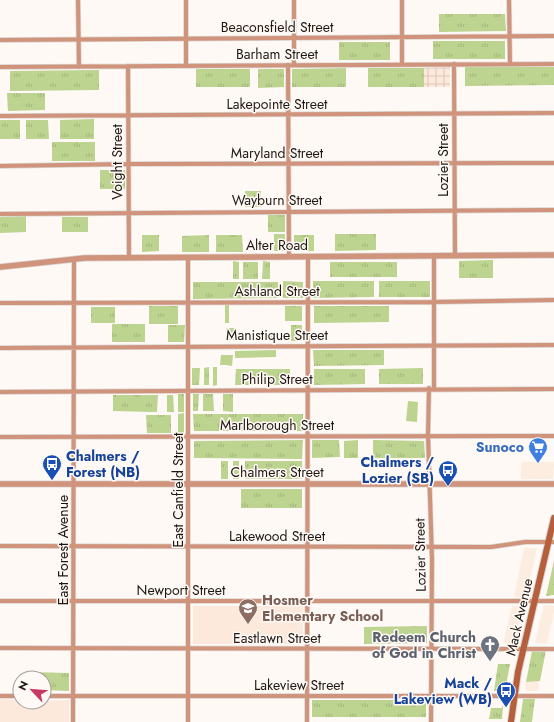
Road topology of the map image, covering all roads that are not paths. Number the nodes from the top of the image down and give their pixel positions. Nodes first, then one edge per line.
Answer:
1 (78, 0) edge
2 (186, 0) edge
3 (294, 0) edge
4 (402, 0) edge
5 (509, 0) edge
6 (554, 36) edge
7 (510, 37) junction
8 (294, 38) junction
9 (402, 38) junction
10 (78, 39) junction
11 (186, 39) junction
12 (0, 40) edge
13 (454, 64) junction
14 (510, 64) junction
15 (554, 64) edge
16 (288, 65) junction
17 (294, 65) junction
18 (402, 65) junction
19 (128, 66) junction
20 (186, 66) junction
21 (0, 67) edge
22 (79, 67) junction
23 (554, 113) edge
24 (454, 114) junction
25 (128, 115) junction
26 (288, 115) junction
27 (0, 116) edge
28 (129, 164) junction
29 (288, 164) junction
30 (454, 164) junction
31 (554, 164) edge
32 (0, 166) edge
33 (554, 210) edge
34 (289, 211) junction
35 (455, 211) junction
36 (129, 212) junction
37 (0, 214) edge
38 (554, 255) edge
39 (434, 256) junction
40 (455, 256) junction
41 (289, 257) junction
42 (308, 257) junction
43 (129, 258) junction
44 (188, 258) junction
45 (74, 259) junction
46 (0, 267) edge
47 (554, 300) edge
48 (188, 302) junction
49 (434, 302) junction
50 (0, 303) edge
51 (74, 303) junction
52 (308, 303) junction
53 (554, 345) edge
54 (188, 346) junction
55 (308, 346) junction
56 (434, 346) junction
57 (0, 348) edge
58 (74, 348) junction
59 (431, 388) junction
60 (554, 389) edge
61 (189, 390) junction
62 (308, 390) junction
63 (74, 391) junction
64 (0, 392) edge
65 (428, 435) junction
66 (189, 436) junction
67 (308, 436) junction
68 (554, 436) edge
69 (0, 437) edge
70 (74, 437) junction
71 (0, 484) edge
72 (189, 484) junction
73 (307, 484) junction
74 (554, 484) edge
75 (74, 485) junction
76 (430, 485) junction
77 (554, 518) edge
78 (551, 542) edge
79 (0, 546) edge
80 (74, 546) junction
81 (308, 546) junction
82 (188, 547) junction
83 (431, 547) junction
84 (0, 601) edge
85 (74, 601) junction
86 (308, 601) junction
87 (188, 602) junction
88 (431, 602) junction
89 (534, 602) junction
90 (554, 602) edge
91 (0, 648) edge
92 (74, 648) junction
93 (554, 648) edge
94 (188, 649) junction
95 (307, 649) junction
96 (431, 649) junction
97 (523, 649) junction
98 (0, 696) edge
99 (12, 696) edge
100 (52, 696) edge
101 (73, 696) junction
102 (188, 696) junction
103 (307, 696) junction
104 (431, 696) junction
105 (515, 696) junction
106 (554, 696) edge
107 (73, 722) edge
108 (188, 722) edge
109 (307, 722) edge
110 (431, 722) edge
111 (511, 722) edge

1 - 10 street
2 - 11 street
3 - 8 street
4 - 9 street
5 - 7 street
6 - 7 street, Beaconsfield Street
7 - 9 street, Beaconsfield Street
7 - 14 street
8 - 9 street, Beaconsfield Street
8 - 11 street, Beaconsfield Street
8 - 17 street
9 - 18 street
10 - 11 street, Beaconsfield Street
10 - 12 street, Beaconsfield Street
10 - 22 street
11 - 20 street
13 - 14 street, Barham Street
13 - 18 street, Barham Street
13 - 24 street, Lozier Street
14 - 15 street, Barham Street
16 - 17 street, Barham Street
16 - 20 street, Barham Street
16 - 26 street
17 - 18 street, Barham Street
19 - 20 street, Barham Street
19 - 22 street, Barham Street
19 - 25 street, Voight Street
21 - 22 street, Barham Street
23 - 24 street, Lakepointe Street
24 - 26 street, Lakepointe Street
24 - 30 street, Lozier Street
25 - 26 street, Lakepointe Street
25 - 27 street, Lakepointe Street
25 - 28 street, Voight Street
26 - 29 street
28 - 29 street, Maryland Street
28 - 32 street, Maryland Street
28 - 36 street, Voight Street
29 - 30 street, Maryland Street
29 - 34 street
30 - 31 street, Maryland Street
30 - 35 street, Lozier Street
33 - 35 street, Wayburn Street
34 - 35 street, Wayburn Street
34 - 36 street, Wayburn Street
34 - 41 street
35 - 40 street, Lozier Street
36 - 37 street, Wayburn Street
36 - 43 street, Voight Street
38 - 40 street, Alter Road
39 - 40 street, Alter Road
39 - 42 street, Alter Road
39 - 49 street, Lozier Street
41 - 42 street, Alter Road
41 - 44 street, Alter Road
42 - 52 street
43 - 44 street, Alter Road
43 - 45 street, Alter Road
44 - 48 street, East Canfield Street
45 - 46 street, Alter Road
45 - 51 street, East Forest Avenue
47 - 49 street, Ashland Street
48 - 51 street, Ashland Street
48 - 52 street, Ashland Street
48 - 54 street, East Canfield Street
49 - 52 street, Ashland Street
49 - 56 street, Lozier Street
50 - 51 street, Ashland Street
51 - 58 street, East Forest Avenue
52 - 55 street
53 - 56 street, Manistique Street
54 - 55 street, Manistique Street
54 - 58 street, Manistique Street
54 - 61 street, East Canfield Street
55 - 56 street, Manistique Street
55 - 62 street
56 - 59 street, Lozier Street
57 - 58 street, Manistique Street
58 - 63 street, East Forest Avenue
59 - 60 street, Philip Street
59 - 62 street, Philip Street
59 - 65 street, Lozier Street
61 - 62 street, Philip Street
61 - 63 street, Philip Street
61 - 66 street, East Canfield Street
62 - 67 street
63 - 64 street, Philip Street
63 - 70 street, East Forest Avenue
65 - 67 street, Marlborough Street
65 - 68 street, Marlborough Street
65 - 76 street, Lozier Street
66 - 67 street, Marlborough Street
66 - 70 street, Marlborough Street
66 - 72 street, East Canfield Street
67 - 73 street
69 - 70 street, Marlborough Street
70 - 75 street, East Forest Avenue
71 - 75 street, Chalmers Street
72 - 73 street, Chalmers Street
72 - 75 street, Chalmers Street
72 - 82 street, East Canfield Street
73 - 76 street, Chalmers Street
73 - 81 street
74 - 76 street, Chalmers Street
75 - 80 street, East Forest Avenue
76 - 83 street, Lozier Street
77 - 78 main road, Mack Avenue
78 - 83 street, Lakewood Street
78 - 89 main road, Mack Avenue
79 - 80 street, Lakewood Street
80 - 82 street, Lakewood Street
80 - 85 street, East Forest Avenue
81 - 82 street, Lakewood Street
81 - 83 street, Lakewood Street
81 - 86 street
82 - 87 street, East Canfield Street
83 - 88 street, Lozier Street
84 - 85 street, Newport Street
85 - 87 street, Newport Street
85 - 92 street, East Forest Avenue
86 - 87 street, Newport Street
86 - 88 street, Newport Street
86 - 95 street
87 - 94 street, East Canfield Street
88 - 89 street, Newport Street
88 - 96 street, Lozier Street
89 - 90 street, Newport Street
89 - 97 main road, Mack Avenue
91 - 92 street, Eastlawn Street
92 - 94 street, Eastlawn Street
92 - 101 street, East Forest Avenue
93 - 97 street, Eastlawn Street
94 - 95 street, Eastlawn Street
94 - 102 street, East Canfield Street
95 - 96 street, Eastlawn Street
95 - 103 street
96 - 97 street, Eastlawn Street
96 - 104 street, Lozier Street
97 - 105 main road, Mack Avenue
98 - 99 street
100 - 101 street, Lakeview Street
101 - 102 street, Lakeview Street
101 - 107 street, East Forest Avenue
102 - 103 street, Lakeview Street
102 - 108 street, East Canfield Street
103 - 104 street, Lakeview Street
103 - 109 street
104 - 105 street, Lakeview Street
104 - 110 street, Lozier Street
105 - 106 street, Lakeview Street
105 - 111 main road, Mack Avenue

